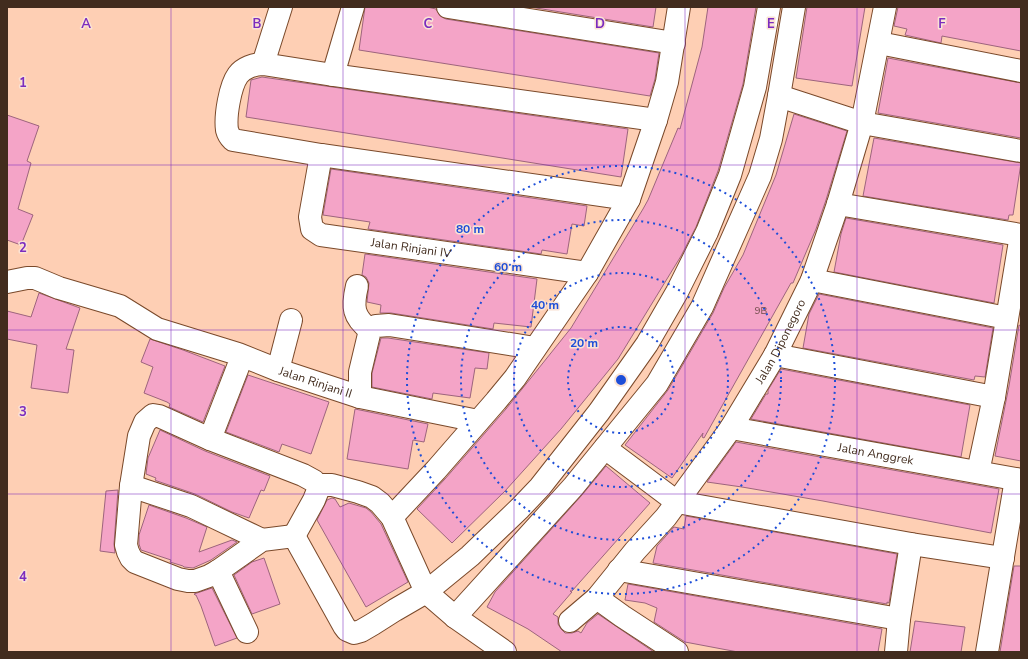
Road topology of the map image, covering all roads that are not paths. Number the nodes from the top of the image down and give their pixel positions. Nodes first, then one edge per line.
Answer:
1 (281, 7) edge
2 (353, 7) edge
3 (448, 7) edge
4 (679, 7) edge
5 (769, 7) edge
6 (794, 7) edge
7 (885, 7) edge
8 (674, 42) junction
9 (879, 43) junction
10 (263, 64) junction
11 (1021, 71) edge
12 (333, 75) junction
13 (779, 96) junction
14 (656, 120) junction
15 (862, 123) junction
16 (1021, 151) edge
17 (321, 155) junction
18 (629, 199) junction
19 (838, 204) junction
20 (1021, 235) edge
21 (587, 274) junction
22 (812, 280) junction
23 (7, 282) edge
24 (357, 286) dead end
25 (1007, 318) junction
26 (291, 320) dead end
27 (370, 330) junction
28 (155, 332) junction
29 (535, 348) junction
30 (775, 355) junction
31 (238, 367) junction
32 (278, 370) junction
33 (360, 397) junction
34 (994, 397) junction
35 (330, 399) dead end
36 (478, 421) junction
37 (731, 428) junction
38 (210, 439) junction
39 (605, 448) junction
40 (978, 472) junction
41 (1018, 479) edge
42 (318, 485) junction
43 (131, 486) junction
44 (677, 502) junction
45 (392, 517) junction
46 (294, 536) junction
47 (262, 540) junction
48 (911, 544) junction
49 (1003, 558) junction
50 (619, 570) junction
51 (218, 571) junction
52 (426, 592) junction
53 (596, 598) junction
54 (455, 617) junction
55 (899, 619) junction
56 (570, 621) dead end
57 (247, 632) dead end
58 (505, 652) edge
59 (677, 652) edge
60 (896, 652) edge
61 (987, 652) edge

1 - 10 street
2 - 12 street
3 - 8 street
4 - 8 street
5 - 52 street
6 - 13 street
7 - 9 street, Jalan Diponegoro
8 - 14 street
9 - 11 street
9 - 15 street, Jalan Diponegoro
10 - 12 street
10 - 17 street
12 - 14 street
13 - 15 street
13 - 39 street
14 - 18 street
15 - 16 street
15 - 19 street, Jalan Diponegoro
17 - 18 street
17 - 21 street, Jalan Rinjani IV
18 - 21 street
19 - 20 street
19 - 22 street, Jalan Diponegoro
20 - 25 street
21 - 29 street
22 - 25 street
22 - 30 street, Jalan Diponegoro
23 - 28 street
24 - 27 street
25 - 34 street
26 - 32 street
27 - 29 street
27 - 33 street
28 - 31 street
28 - 32 street, Jalan Rinjani II
29 - 36 street
30 - 34 street
30 - 37 street, Jalan Diponegoro
31 - 35 street
31 - 38 street
32 - 33 street, Jalan Rinjani II
33 - 36 street, Jalan Rinjani II
34 - 40 street
36 - 45 street
37 - 40 street, Jalan Anggrek
37 - 44 street, Jalan Diponegoro
38 - 42 street
38 - 43 street
39 - 44 street
39 - 54 street
40 - 41 street, Jalan Anggrek
41 - 49 street
42 - 45 street
42 - 46 street
43 - 47 street
43 - 51 street
44 - 48 street
44 - 50 street, Jalan Diponegoro
45 - 52 street
46 - 47 street
46 - 52 street
47 - 51 street
48 - 49 street
48 - 55 street
49 - 61 street
50 - 53 street, Jalan Diponegoro
50 - 55 street
51 - 57 street
52 - 54 street
53 - 56 street, Jalan Diponegoro
53 - 59 street
54 - 58 street
55 - 60 street

